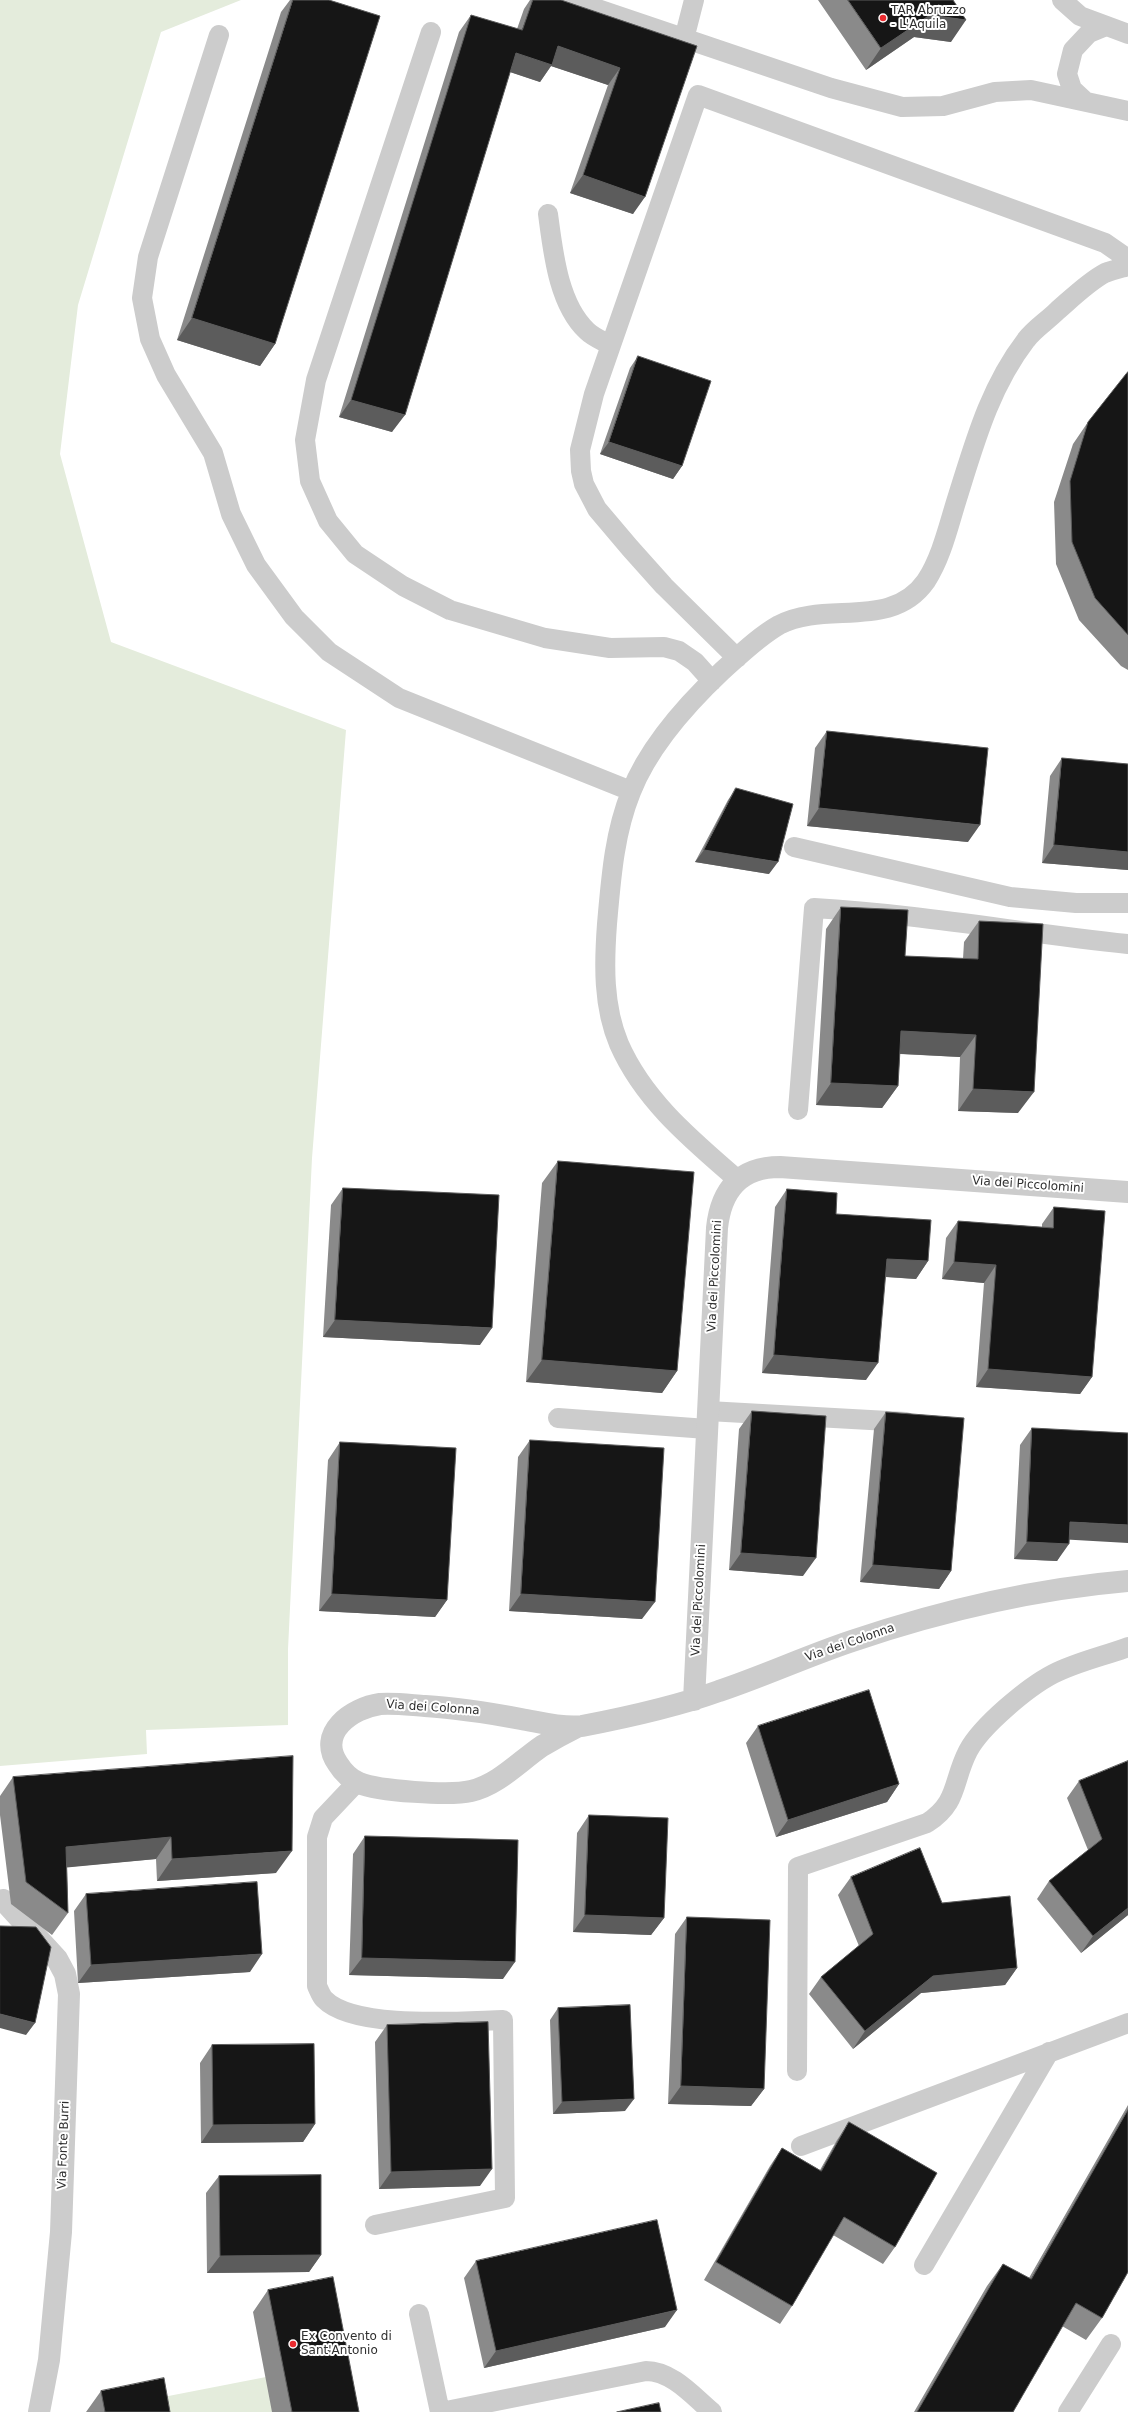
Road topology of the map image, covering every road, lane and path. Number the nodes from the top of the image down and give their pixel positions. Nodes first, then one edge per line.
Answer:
1 (571, 0) edge
2 (694, 0) edge
3 (1062, 0) edge
4 (1106, 26) junction
5 (431, 32) dead end
6 (1128, 34) edge
7 (219, 35) dead end
8 (684, 39) junction
9 (1086, 102) junction
10 (1128, 111) edge
11 (548, 214) dead end
12 (1128, 259) edge
13 (1128, 266) edge
14 (610, 345) junction
15 (737, 658) junction
16 (712, 681) junction
17 (631, 791) junction
18 (794, 847) dead end
19 (1128, 903) edge
20 (1128, 944) edge
21 (798, 1110) dead end
22 (738, 1180) junction
23 (1128, 1192) edge
24 (558, 1418) dead end
25 (708, 1420) junction
26 (927, 1423) edge
27 (1128, 1581) edge
28 (1128, 1647) edge
29 (694, 1700) junction
30 (577, 1727) junction
31 (357, 1782) junction
32 (3, 1900) dead end
33 (1128, 2023) edge
34 (1049, 2052) junction
35 (797, 2072) dead end
36 (801, 2146) dead end
37 (375, 2225) dead end
38 (924, 2265) dead end
39 (419, 2314) dead end
40 (1111, 2344) dead end
41 (39, 2412) edge
42 (440, 2412) edge
43 (712, 2412) edge
44 (1068, 2412) edge

1 - 8 lane
2 - 8 lane
3 - 4 lane
4 - 6 lane
4 - 9 lane
5 - 16 lane
7 - 17 lane
8 - 9 lane
9 - 10 lane
11 - 14 lane
12 - 14 lane
13 - 15 lane
14 - 15 lane
15 - 16 lane
16 - 17 lane
17 - 22 lane
18 - 19 lane
20 - 21 lane
22 - 23 street, Via dei Piccolomini
22 - 25 street, Via dei Piccolomini
24 - 25 lane
25 - 26 lane
25 - 29 street, Via dei Piccolomini
27 - 29 street, Via dei Colonna
28 - 35 lane
29 - 30 street, Via dei Colonna
30 - 31 street, Via dei Colonna
30 - 31 street, Via dei Colonna
31 - 37 lane
32 - 41 street, Via Fonte Burri
33 - 34 lane
34 - 36 lane
34 - 38 lane
39 - 42 lane
40 - 44 lane
42 - 43 lane

